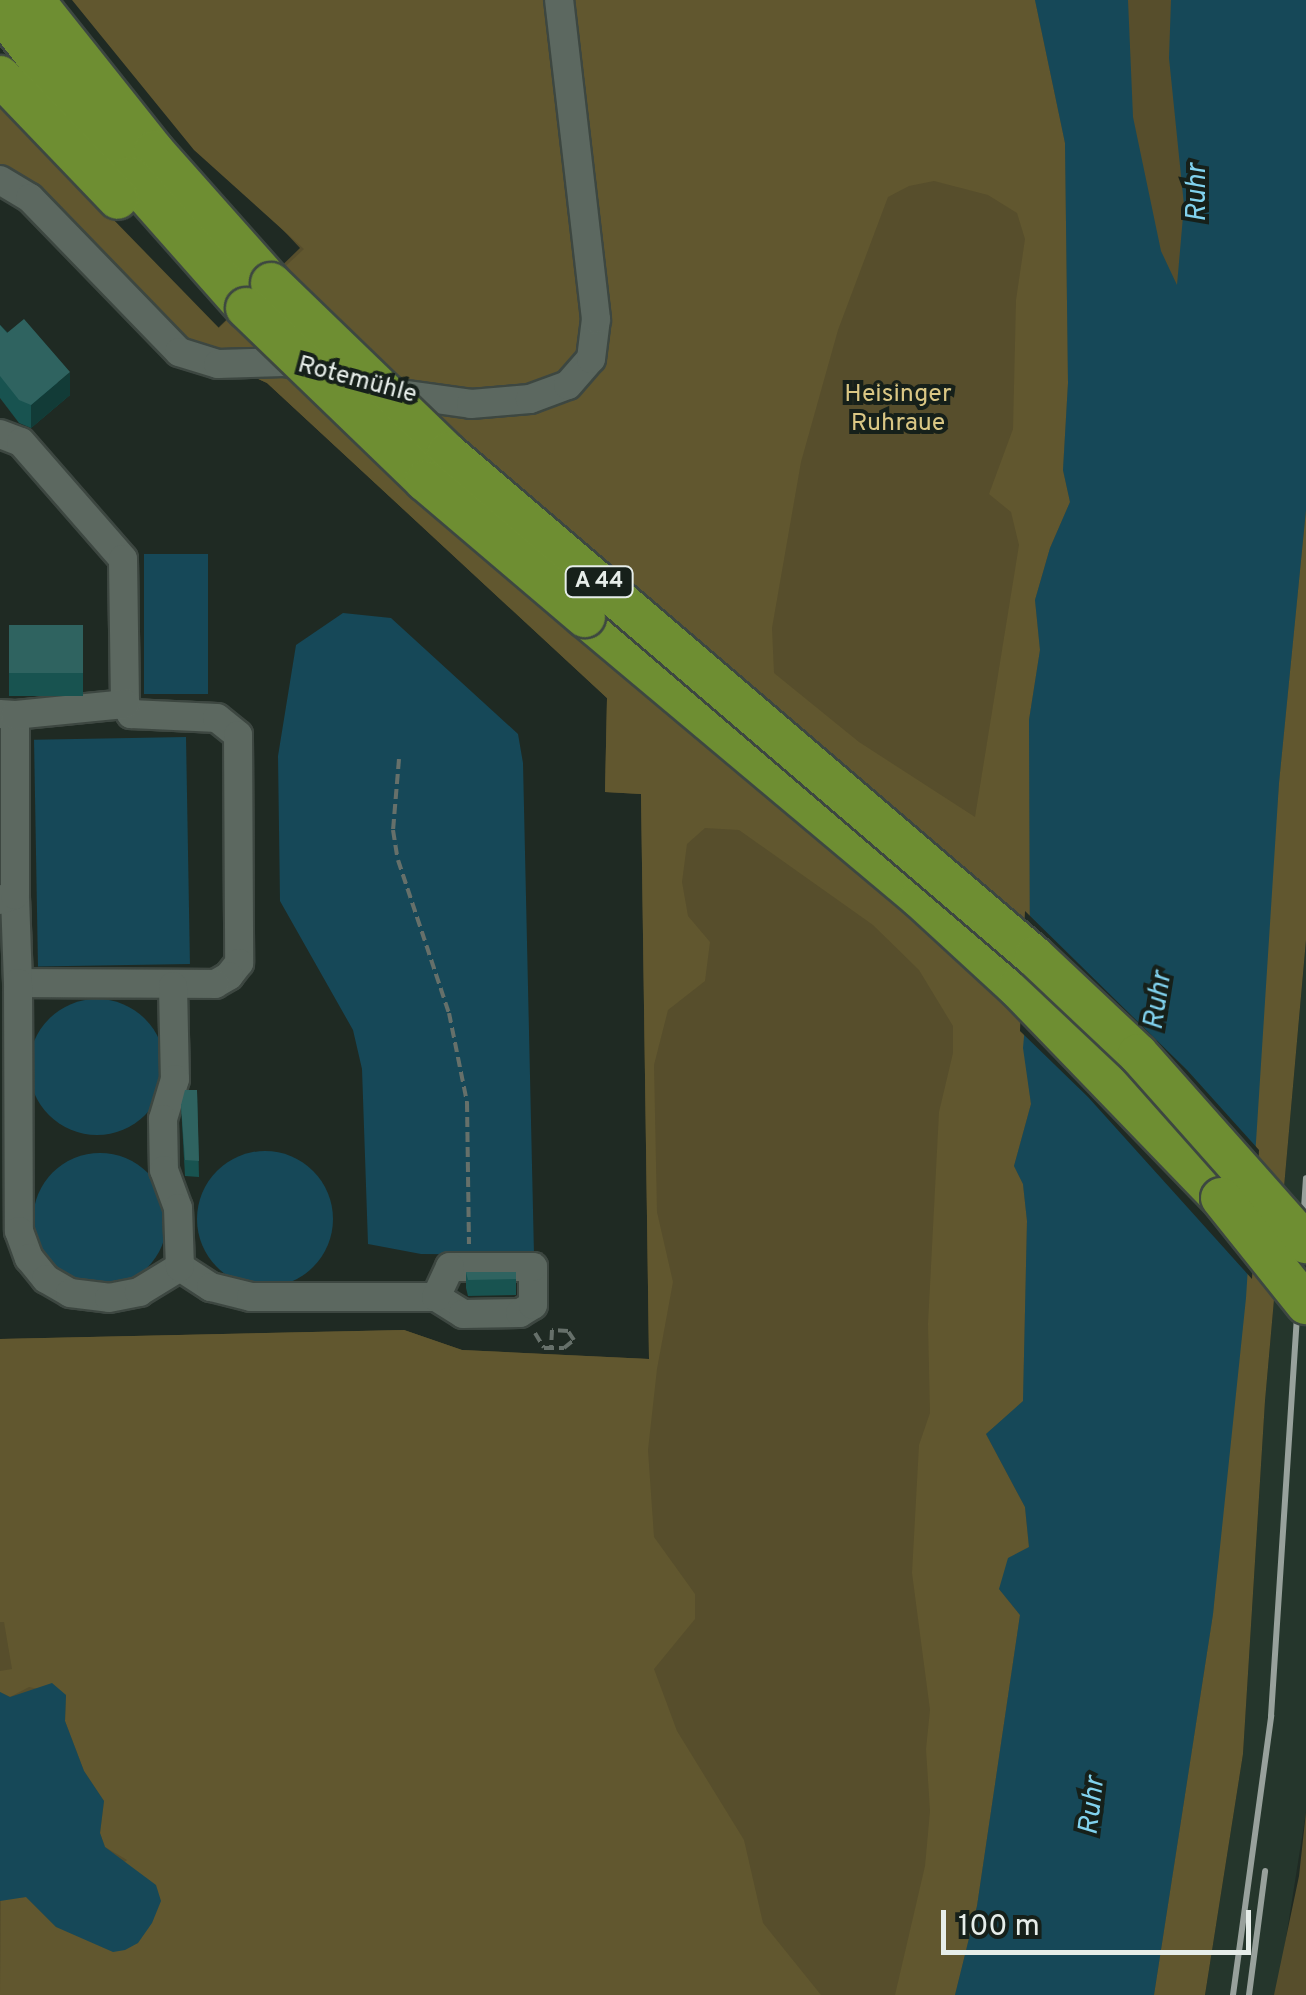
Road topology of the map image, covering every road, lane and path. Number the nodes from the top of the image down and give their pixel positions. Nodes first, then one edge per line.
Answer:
1 (34, 0) edge
2 (558, 0) edge
3 (0, 10) edge
4 (0, 76) edge
5 (0, 180) edge
6 (258, 296) junction
7 (0, 434) edge
8 (125, 704) junction
9 (8, 715) edge
10 (399, 760) dead end
11 (7, 897) edge
12 (18, 983) junction
13 (172, 986) junction
14 (1306, 1242) edge
15 (469, 1267) junction
16 (180, 1268) junction
17 (436, 1297) junction
18 (1306, 1304) edge
19 (539, 1340) dead end
20 (551, 1348) junction

1 - 6 highway, A 44
2 - 5 lane, Rotemühle
3 - 6 highway, A 44
4 - 6 highway
6 - 14 highway, A 44, bridge
6 - 18 highway, A 44, bridge
7 - 8 lane
8 - 9 lane
8 - 13 lane
9 - 11 lane
10 - 15 path
11 - 12 lane
12 - 13 lane
12 - 16 lane
13 - 16 lane
15 - 17 lane
15 - 17 lane
16 - 17 lane
19 - 20 path
20 - 20 path

